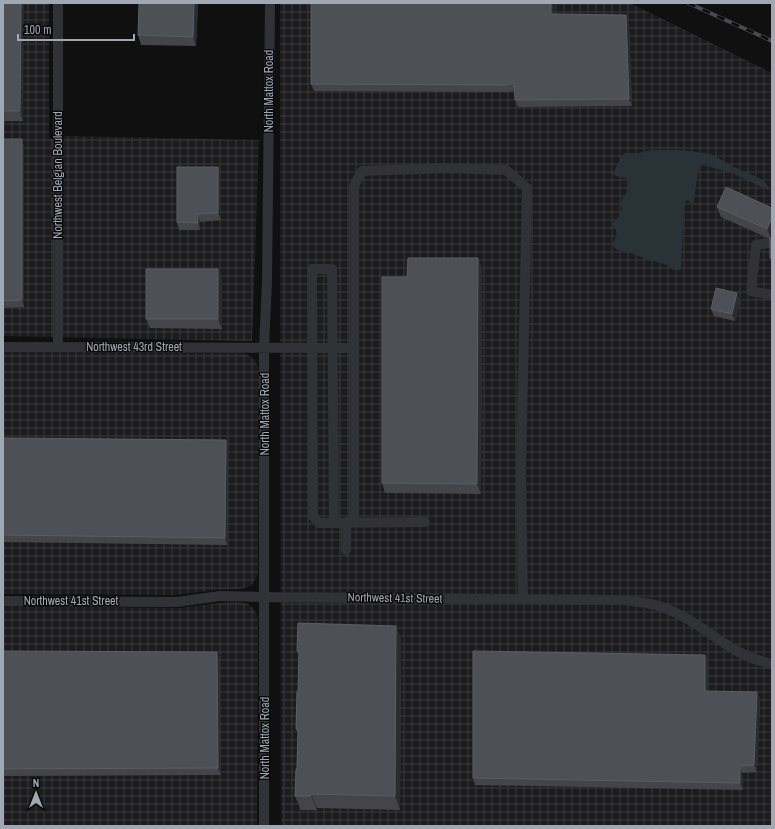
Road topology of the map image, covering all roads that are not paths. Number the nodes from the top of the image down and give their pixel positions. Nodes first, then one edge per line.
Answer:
1 (58, 3) edge
2 (270, 3) edge
3 (772, 242) edge
4 (772, 295) edge
5 (3, 347) edge
6 (58, 347) junction
7 (264, 347) junction
8 (312, 347) junction
9 (333, 348) junction
10 (354, 348) junction
11 (334, 522) junction
12 (425, 522) dead end
13 (346, 523) junction
14 (346, 550) dead end
15 (265, 596) junction
16 (523, 599) junction
17 (3, 601) edge
18 (772, 664) edge
19 (264, 826) edge

1 - 6 street, Northwest Belgian Boulevard
2 - 7 street, North Mattox Road
3 - 4 street
5 - 6 street, Northwest 43rd Street
6 - 7 street, Northwest 43rd Street
7 - 8 street, Northwest 43rd Street
7 - 15 street, North Mattox Road
8 - 9 street, Northwest 43rd Street
8 - 9 street
8 - 11 street
9 - 10 street, Northwest 43rd Street
9 - 11 street
10 - 13 street
10 - 16 street
11 - 13 street
12 - 13 street
13 - 14 street
15 - 16 street, Northwest 41st Street
15 - 17 street, Northwest 41st Street
15 - 19 street, North Mattox Road
16 - 18 street, Northwest 41st Street

